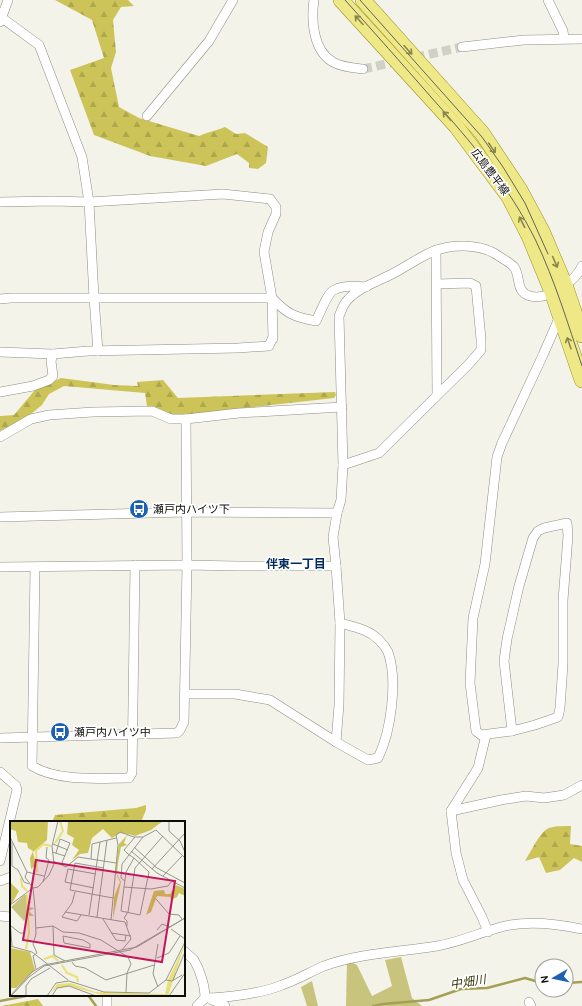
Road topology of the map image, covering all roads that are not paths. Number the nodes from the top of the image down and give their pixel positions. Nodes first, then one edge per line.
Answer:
1 (8, 0) edge
2 (233, 0) edge
3 (314, 0) edge
4 (341, 0) edge
5 (363, 0) edge
6 (548, 0) edge
7 (1, 20) edge
8 (564, 38) junction
9 (582, 39) edge
10 (462, 47) tunnel mouth
11 (363, 69) tunnel mouth
12 (147, 116) dead end
13 (0, 202) edge
14 (89, 202) junction
15 (436, 250) junction
16 (582, 266) edge
17 (437, 284) junction
18 (368, 287) junction
19 (559, 289) junction
20 (94, 298) junction
21 (272, 298) junction
22 (0, 299) edge
23 (560, 315) junction
24 (582, 335) edge
25 (98, 351) junction
26 (0, 352) edge
27 (53, 354) junction
28 (582, 380) edge
29 (0, 392) edge
30 (437, 394) junction
31 (342, 406) junction
32 (186, 419) junction
33 (0, 437) edge
34 (343, 465) junction
35 (187, 512) junction
36 (337, 514) junction
37 (0, 517) edge
38 (187, 565) junction
39 (135, 566) junction
40 (336, 566) junction
41 (0, 567) edge
42 (35, 568) junction
43 (340, 623) junction
44 (184, 694) junction
45 (512, 731) junction
46 (133, 734) junction
47 (486, 734) junction
48 (32, 737) junction
49 (0, 738) edge
50 (336, 742) junction
51 (0, 772) edge
52 (582, 785) edge
53 (451, 811) junction
54 (0, 818) edge
55 (9, 820) junction
56 (0, 861) edge
57 (10, 877) edge
58 (0, 881) edge
59 (0, 916) edge
60 (10, 917) edge
61 (582, 929) edge
62 (488, 932) junction
63 (185, 952) edge
64 (205, 998) junction
65 (197, 1006) edge
66 (225, 1006) edge

1 - 7 street
2 - 12 street
3 - 11 street
19 -> 4 main road, 広島豊平線
5 -> 19 main road, 広島豊平線
6 - 8 street
7 - 14 street
8 - 9 street
8 - 10 street
13 - 14 street
14 - 20 street
14 - 21 street
15 - 17 street
15 - 18 street
15 - 19 street
16 - 19 street
17 - 30 street
17 - 30 street
18 - 21 street
18 - 31 street
19 - 23 main road, 広島豊平線
19 - 24 main road, 広島豊平線
20 - 21 street
20 - 22 street
20 - 25 street
21 - 25 street
28 -> 23 main road, 広島豊平線
23 - 47 street
25 - 27 street
26 - 27 street
27 - 29 street
30 - 34 street
31 - 32 street
31 - 34 street
32 - 33 street
32 - 35 street
34 - 36 street
35 - 36 street
35 - 37 street
35 - 38 street
36 - 40 street
38 - 39 street
38 - 40 street
38 - 44 street
39 - 42 street
39 - 46 street
40 - 43 street
41 - 42 street
42 - 48 street
43 - 50 street
43 - 50 street
44 - 46 street
44 - 50 street
45 - 45 street
45 - 47 street
46 - 48 street
46 - 48 street
47 - 53 street
48 - 49 street
51 - 55 street
52 - 53 street
53 - 62 street
54 - 55 street
55 - 56 street
57 - 58 street
59 - 60 street
61 - 62 street
62 - 64 street
63 - 64 street
64 - 65 street
64 - 66 street

